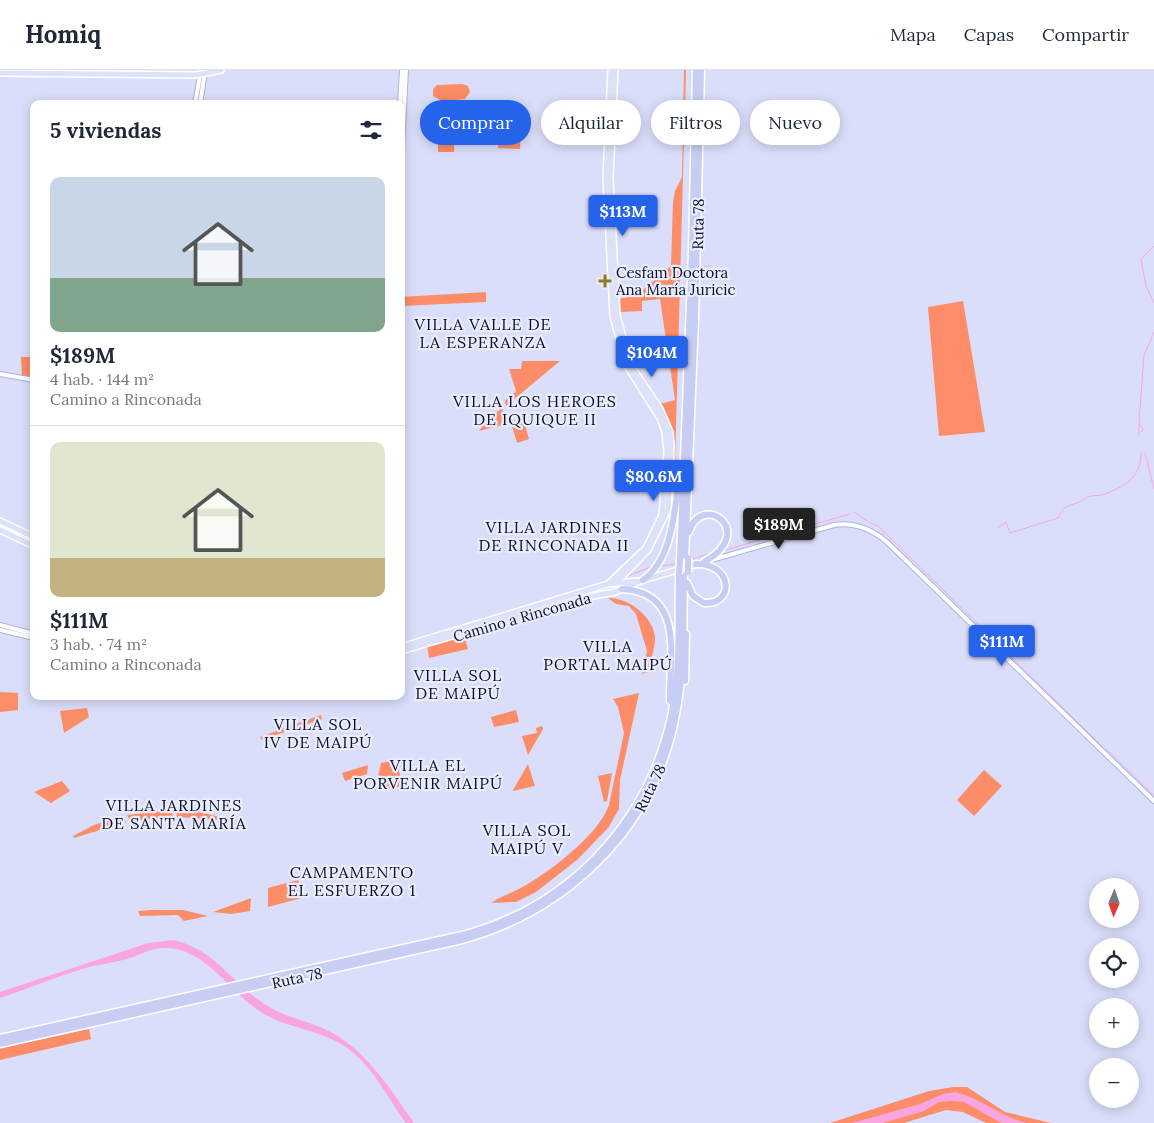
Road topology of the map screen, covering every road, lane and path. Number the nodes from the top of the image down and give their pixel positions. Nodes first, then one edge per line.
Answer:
1 (221, 70) edge
2 (402, 70) edge
3 (406, 70) edge
4 (611, 70) edge
5 (615, 70) edge
6 (696, 70) edge
7 (701, 70) edge
8 (0, 72) edge
9 (202, 72) edge
10 (196, 100) edge
11 (200, 100) edge
12 (400, 100) edge
13 (404, 100) edge
14 (0, 374) edge
15 (30, 379) edge
16 (685, 441) junction
17 (689, 452) junction
18 (0, 521) edge
19 (0, 530) edge
20 (689, 532) junction
21 (30, 535) edge
22 (30, 544) edge
23 (684, 559) junction
24 (700, 563) junction
25 (684, 573) junction
26 (624, 578) junction
27 (642, 580) junction
28 (617, 582) junction
29 (687, 583) junction
30 (608, 584) junction
31 (620, 590) junction
32 (611, 593) junction
33 (0, 625) edge
34 (0, 630) edge
35 (30, 633) edge
36 (30, 637) edge
37 (405, 646) edge
38 (405, 650) edge
39 (669, 724) junction
40 (670, 740) junction
41 (1154, 800) edge
42 (247, 986) junction
43 (227, 990) junction
44 (0, 1038) edge
45 (0, 1044) edge

1 - 9 main road
2 - 12 street
3 - 13 street
4 - 30 main road
5 - 26 main road
6 - 16 highway, Ruta 78
7 - 17 highway, Ruta 78
8 - 9 main road
9 - 10 street
9 - 11 street
14 - 15 street
16 - 23 highway, Ruta 78
16 - 27 highway
17 - 20 highway
17 - 23 highway, Ruta 78
18 - 21 main road
19 - 22 main road
20 - 23 highway
20 - 24 highway
23 - 25 highway, bridge
24 - 27 main road, Camino a Rinconada
24 - 29 highway
24 - 41 street, Camino a Rinconada
25 - 29 highway
25 - 39 highway, Ruta 78
25 - 40 highway, Ruta 78
26 - 27 main road, Camino a Rinconada
26 - 28 main road, Camino a Rinconada
27 - 31 main road, Camino a Rinconada
28 - 30 main road, Camino a Rinconada
28 - 31 main road
29 - 40 highway
30 - 32 main road
30 - 37 main road, Camino a Rinconada
31 - 32 main road, Camino a Rinconada
31 - 39 highway
32 - 38 main road, Camino a Rinconada
33 - 35 street
34 - 36 street
39 - 42 highway, Ruta 78
40 - 42 highway, Ruta 78
42 - 43 highway, Ruta 78
43 - 44 highway, Ruta 78
43 - 45 highway, Ruta 78

